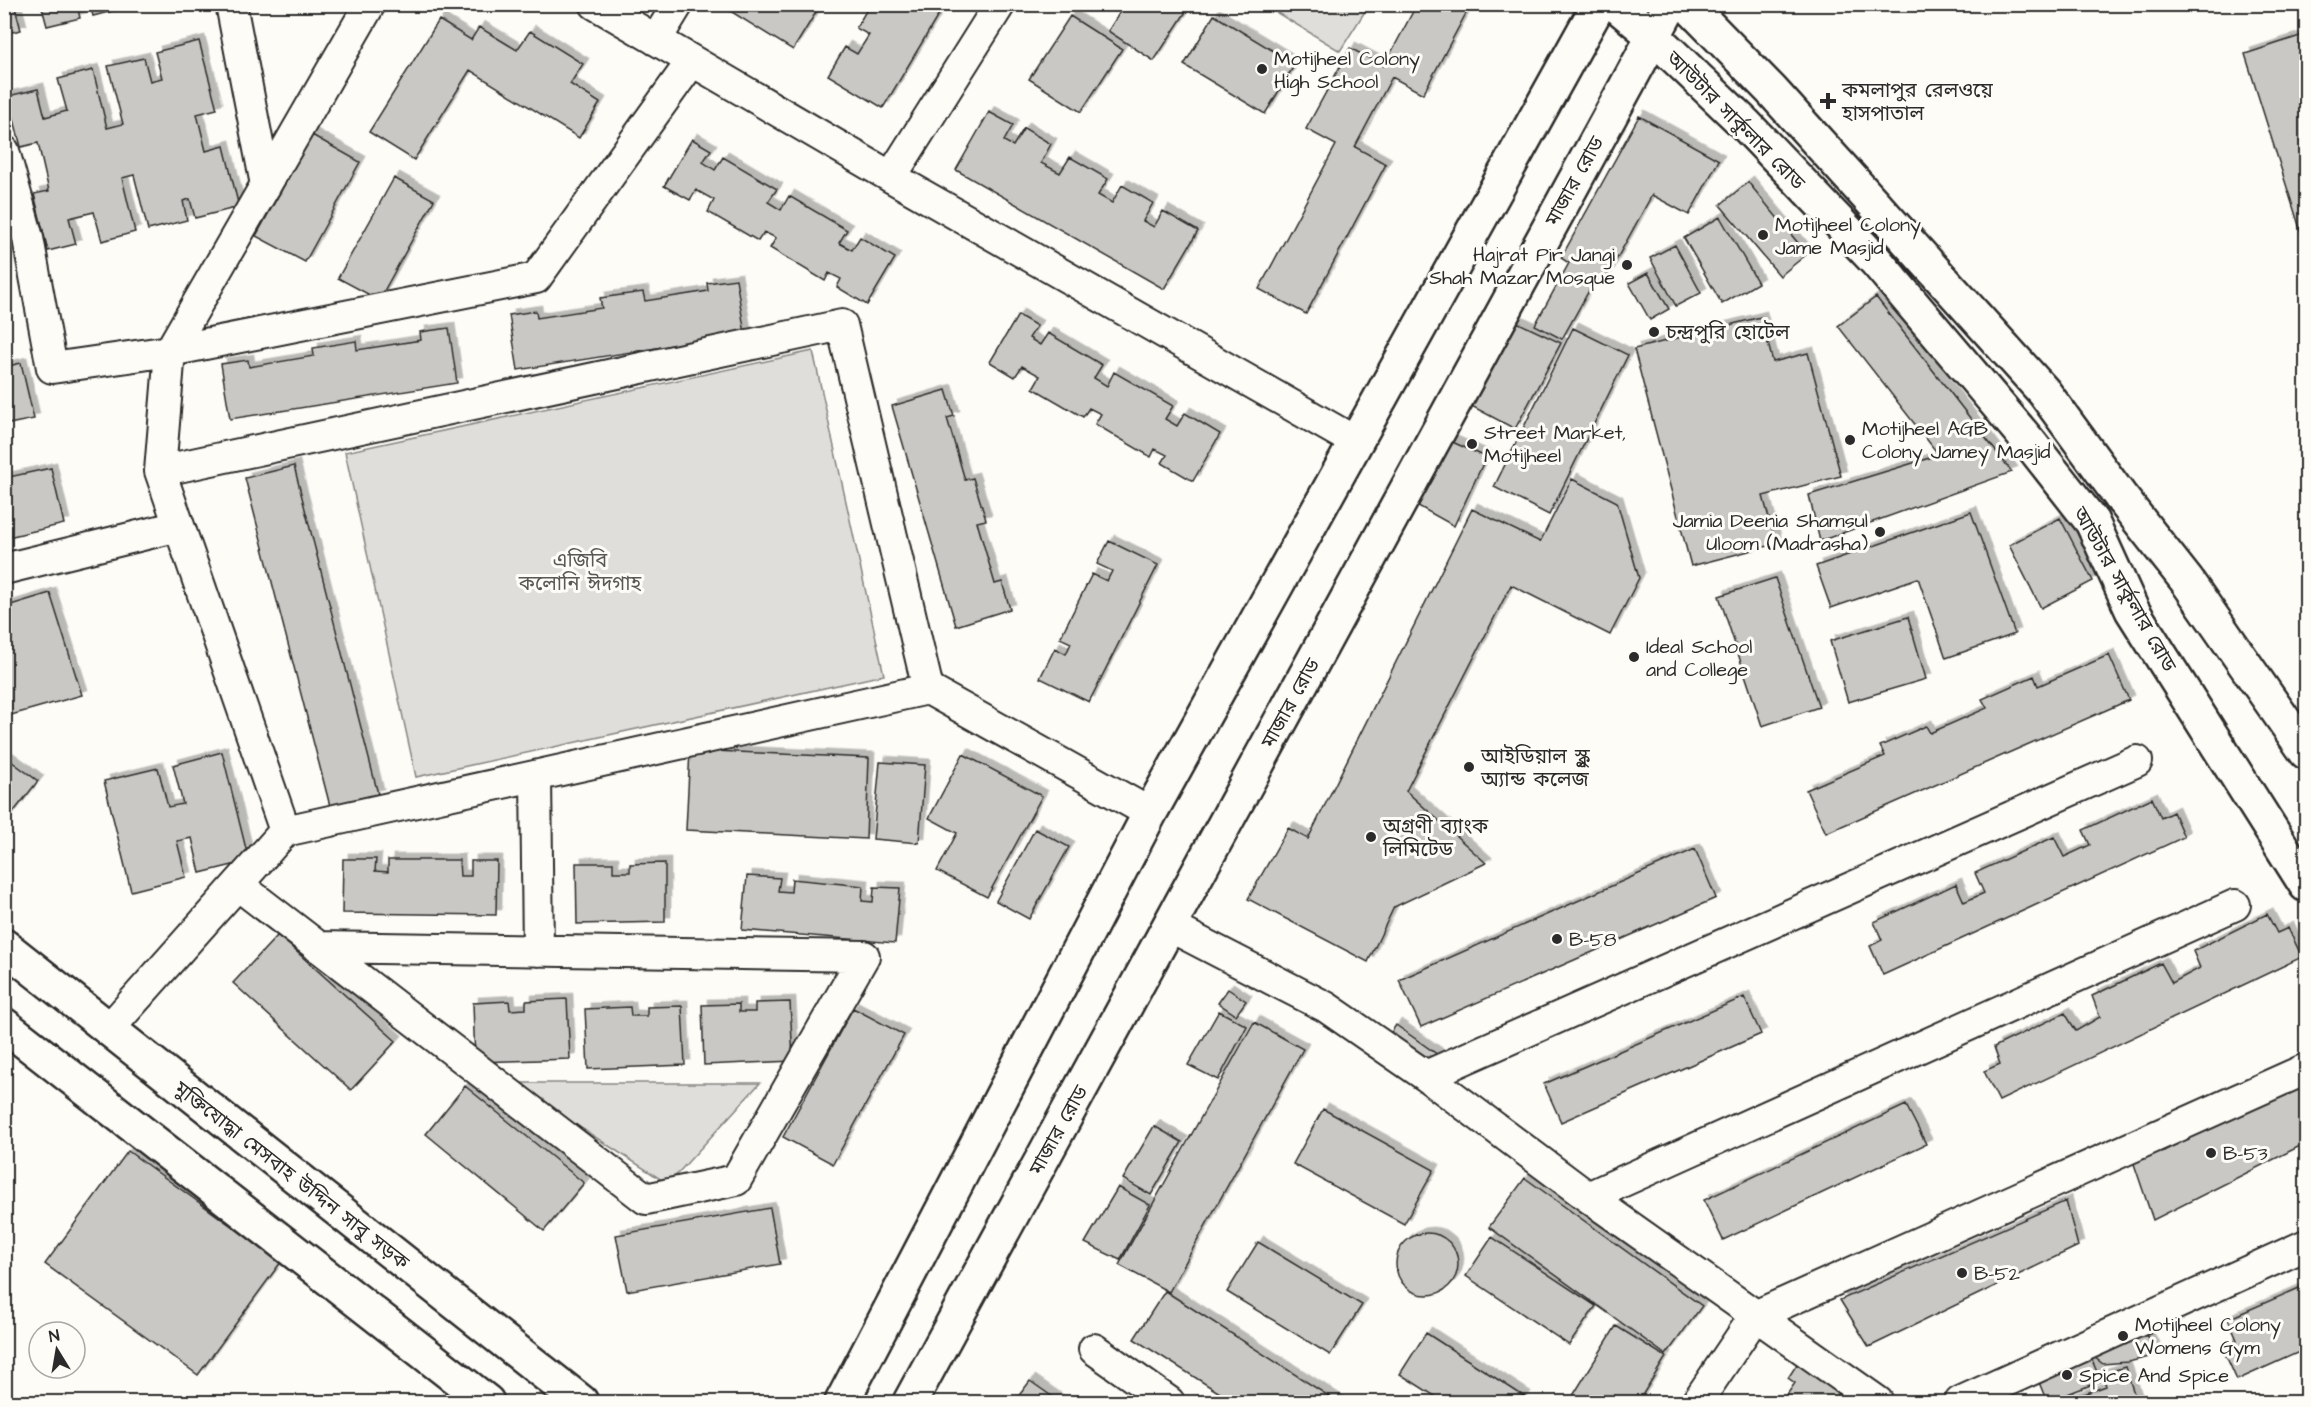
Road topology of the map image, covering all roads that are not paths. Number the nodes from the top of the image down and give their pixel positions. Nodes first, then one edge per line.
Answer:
1 (231, 4) edge
2 (370, 4) edge
3 (595, 4) edge
4 (678, 4) edge
5 (1000, 4) edge
6 (1599, 4) edge
7 (1615, 4) edge
8 (1671, 4) edge
9 (1687, 4) edge
10 (1653, 36) junction
11 (656, 40) junction
12 (692, 61) junction
13 (4, 151) edge
14 (891, 177) junction
15 (266, 184) junction
16 (16, 240) edge
17 (170, 351) junction
18 (1356, 442) junction
19 (160, 471) junction
20 (179, 526) junction
21 (4, 570) edge
22 (928, 689) junction
23 (2307, 752) edge
24 (2137, 761) dead end
25 (536, 776) junction
26 (1150, 813) junction
27 (285, 831) junction
28 (238, 885) junction
29 (2307, 885) edge
30 (2235, 905) dead end
31 (1169, 926) junction
32 (4, 946) edge
33 (318, 947) junction
34 (538, 951) junction
35 (4, 1025) edge
36 (108, 1030) junction
37 (2307, 1069) edge
38 (1426, 1076) junction
39 (1588, 1197) junction
40 (2307, 1245) edge
41 (1755, 1316) junction
42 (1094, 1349) dead end
43 (488, 1402) edge
44 (581, 1402) edge
45 (842, 1402) edge
46 (910, 1402) edge
47 (1168, 1402) edge
48 (1697, 1402) edge
49 (1878, 1402) edge
50 (1960, 1402) edge

1 - 15 street
2 - 15 street
3 - 11 street
4 - 11 street
5 - 14 street
6 - 18 main road
7 - 10 main road, আউটার সার্কুলার রোড
8 - 10 main road, মাজার রোড
9 - 23 main road, আউটার সার্কুলার রোড
10 - 29 main road, আউটার সার্কুলার রোড
10 - 31 main road, মাজার রোড
11 - 12 street
12 - 14 street
12 - 17 street
13 - 16 street
14 - 18 street
15 - 17 street
16 - 17 street
17 - 19 street
18 - 26 main road
19 - 20 street
19 - 22 street
20 - 21 street
20 - 27 street
22 - 25 street
22 - 26 street
24 - 38 street
25 - 27 street
25 - 34 street
26 - 45 main road
27 - 28 street
28 - 33 street
28 - 36 street
30 - 39 street
31 - 38 street
31 - 46 main road, মাজার রোড
32 - 36 main road, মুক্তিযোদ্ধা মেসবাহ উদ্দিন সাবু সড়ক
33 - 34 street
33 - 34 street
35 - 43 main road
36 - 44 main road, মুক্তিযোদ্ধা মেসবাহ উদ্দিন সাবু সড়ক
37 - 41 street
38 - 39 street
39 - 41 street
40 - 50 street
41 - 48 street
41 - 49 street
42 - 47 street

